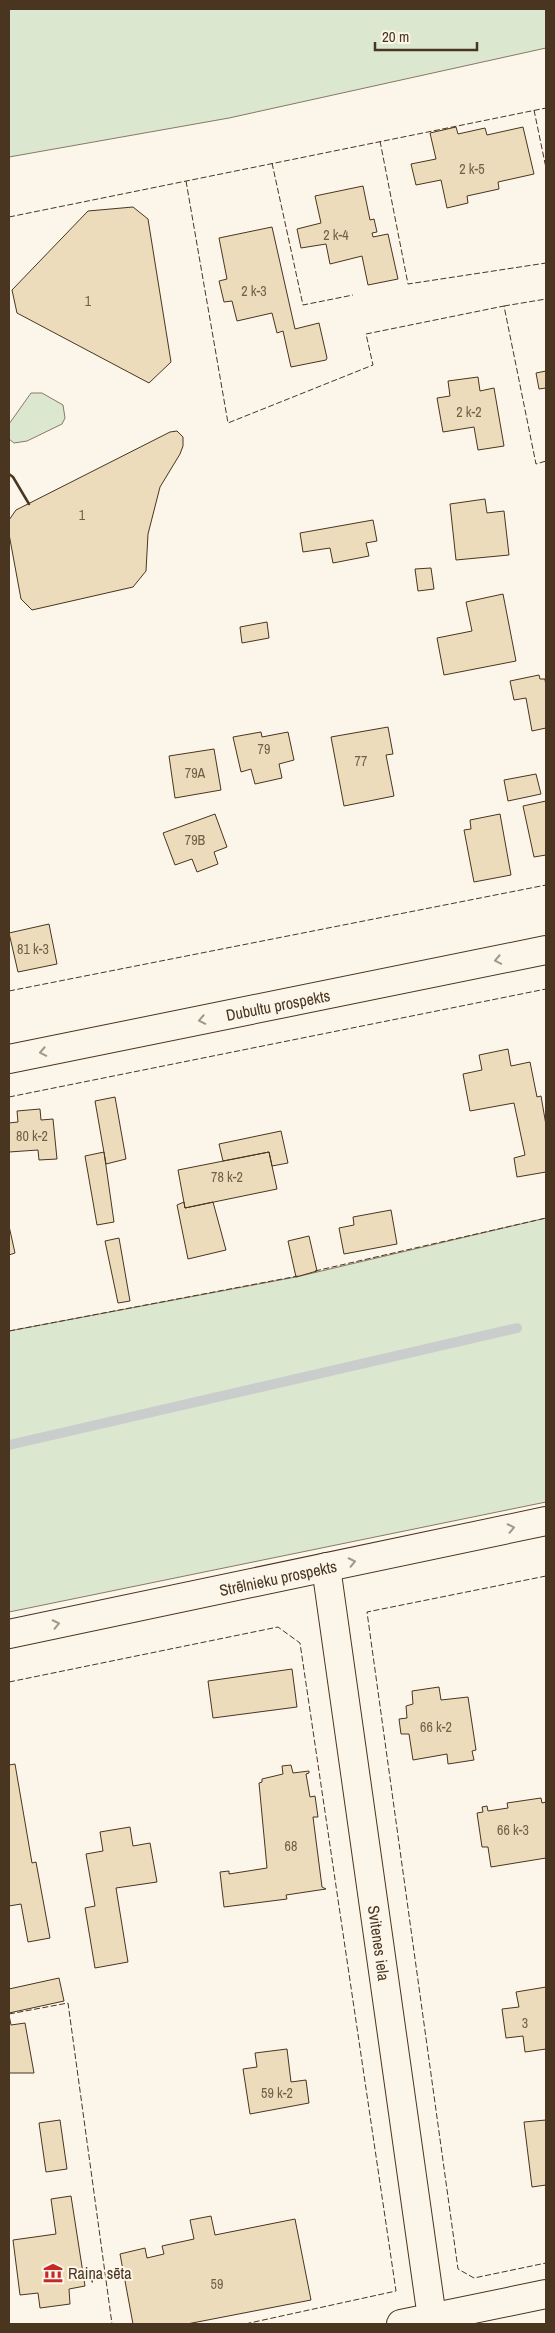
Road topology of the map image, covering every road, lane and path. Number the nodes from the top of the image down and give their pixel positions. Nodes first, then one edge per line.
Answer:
1 (546, 950) edge
2 (9, 1059) edge
3 (546, 1521) edge
4 (326, 1568) junction
5 (9, 1634) edge
6 (546, 2294) edge
7 (432, 2318) junction
8 (401, 2324) edge

1 -> 2 main road, Dubultu prospekts
4 -> 3 main road, Strēlnieku prospekts
5 -> 4 main road, Strēlnieku prospekts
4 - 7 main road, Svitenes iela
6 - 7 main road
7 - 8 main road

